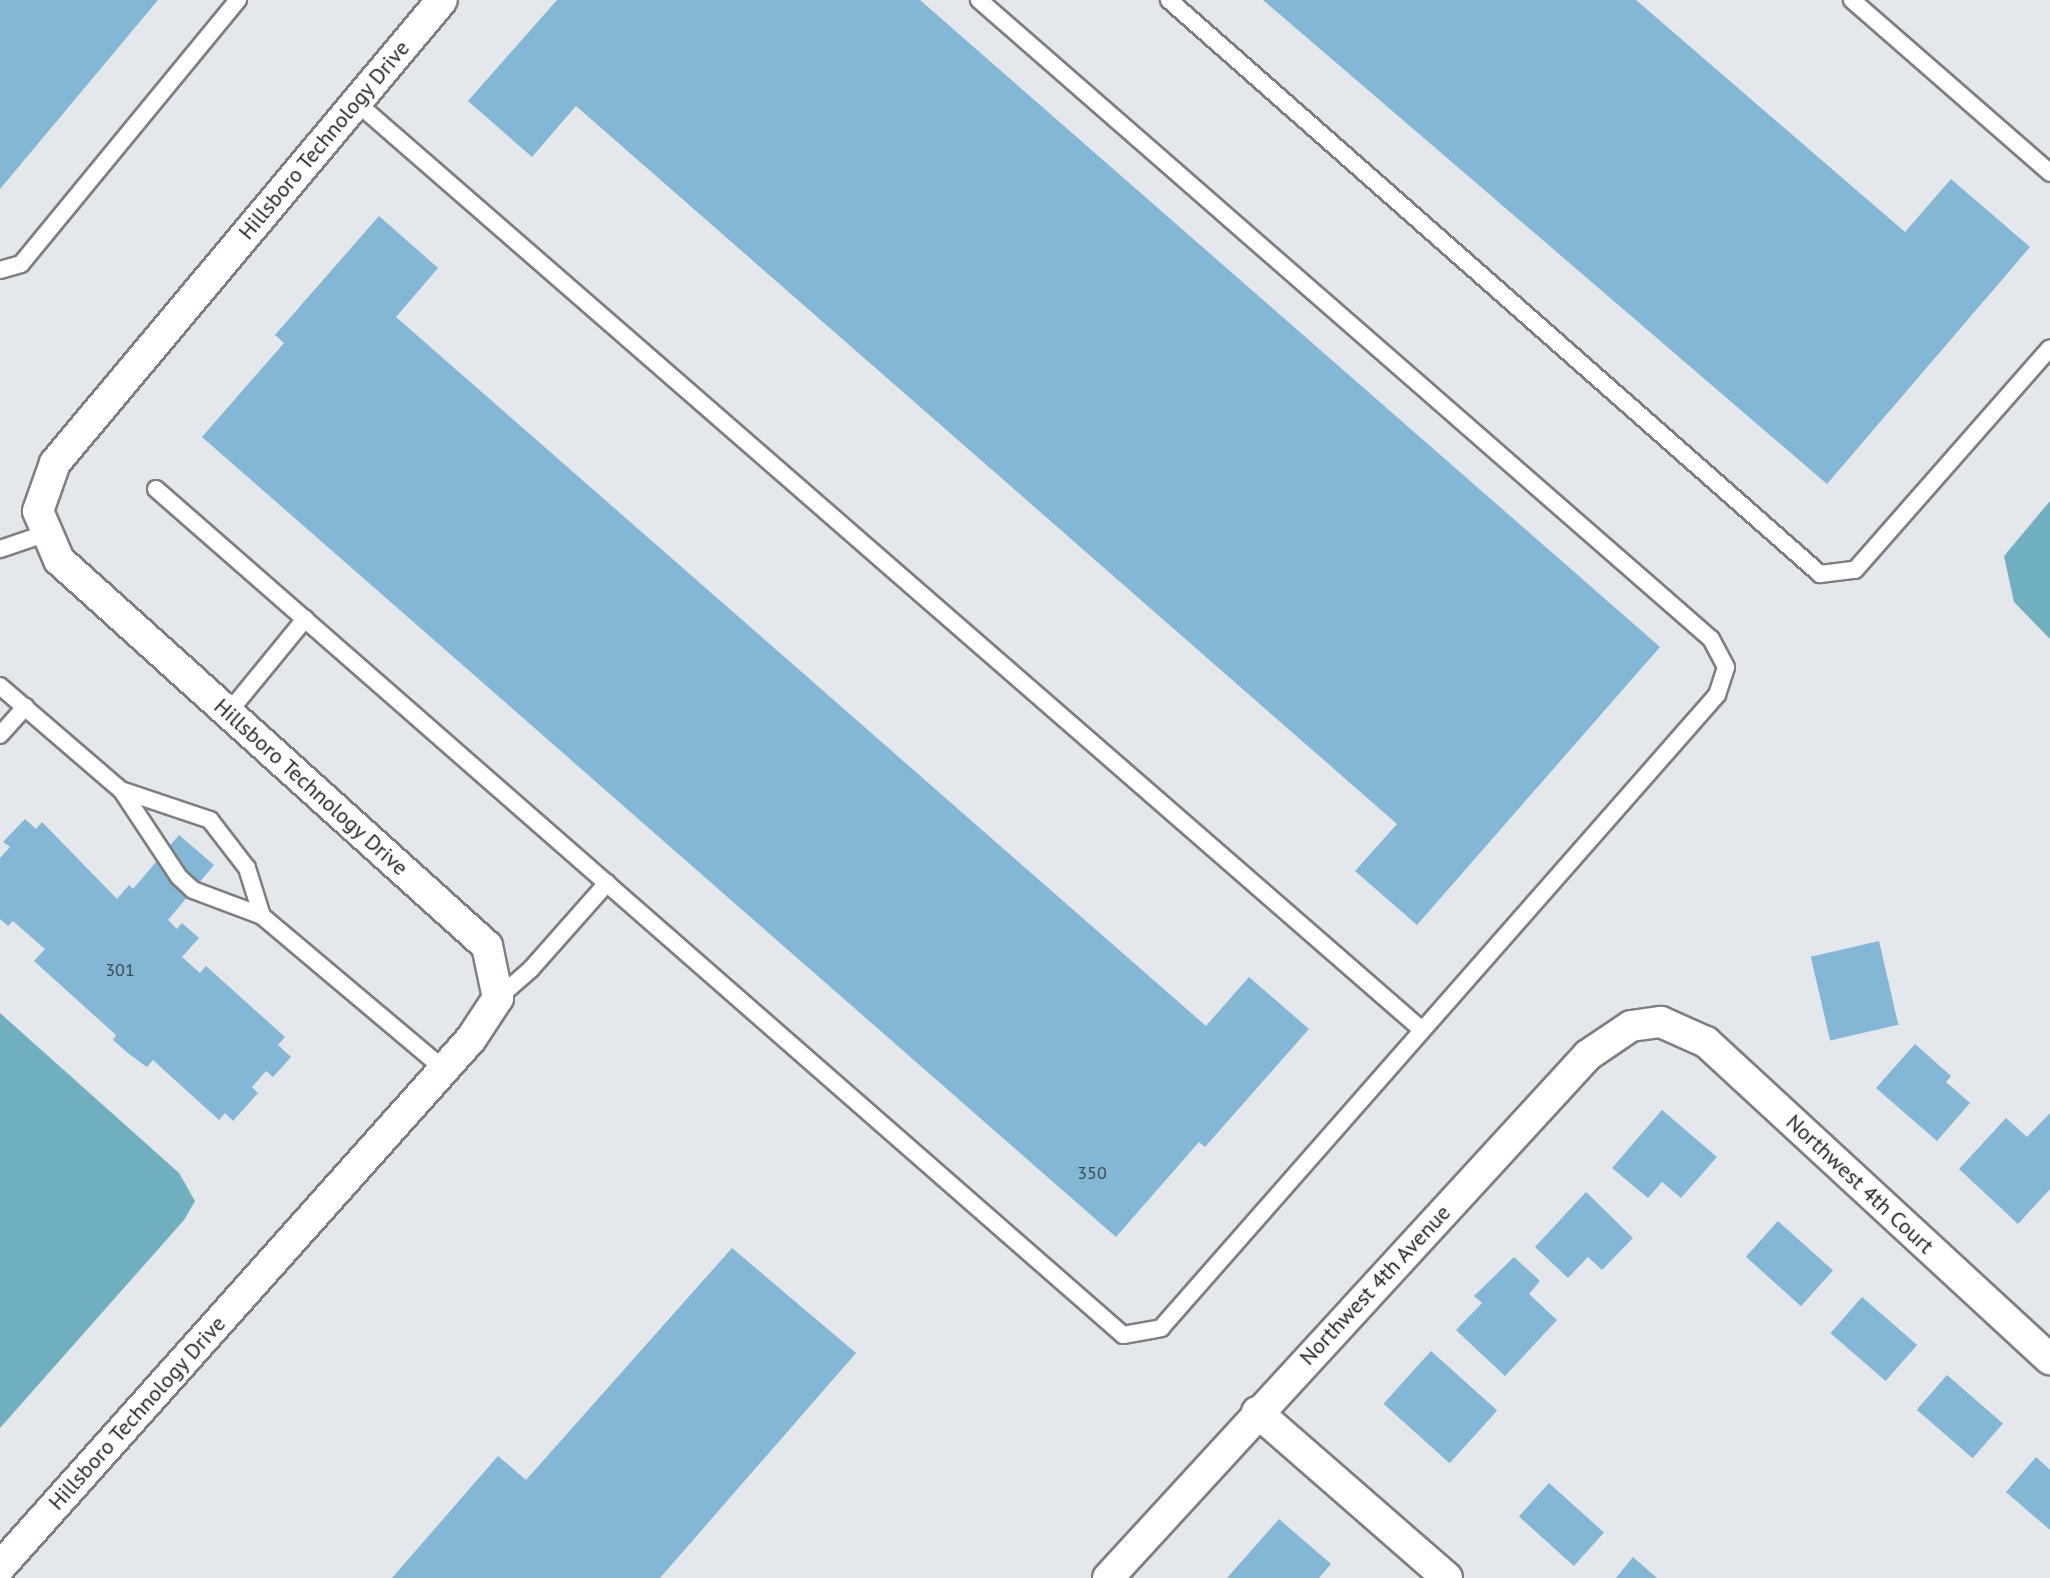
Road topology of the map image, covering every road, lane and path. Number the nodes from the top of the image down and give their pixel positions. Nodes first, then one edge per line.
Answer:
1 (238, 0) edge
2 (442, 0) edge
3 (979, 0) edge
4 (1169, 0) edge
5 (1852, 0) edge
6 (356, 102) junction
7 (2050, 173) edge
8 (0, 270) edge
9 (2050, 348) edge
10 (156, 489) dead end
11 (47, 533) junction
12 (0, 549) edge
13 (305, 619) junction
14 (0, 686) edge
15 (25, 707) junction
16 (228, 713) junction
17 (0, 735) edge
18 (122, 791) junction
19 (607, 883) junction
20 (262, 916) junction
21 (498, 998) junction
22 (1661, 1022) joint
23 (1422, 1030) junction
24 (444, 1069) junction
25 (2050, 1359) edge
26 (1257, 1412) junction
27 (0, 1567) edge
28 (1108, 1578) edge
29 (1447, 1578) edge

1 - 8 lane
2 - 6 street, Hillsboro Technology Drive
3 - 23 lane
4 - 9 lane
5 - 7 lane
6 - 11 street, Hillsboro Technology Drive
6 - 23 lane
10 - 13 lane
11 - 12 lane
11 - 16 street, Hillsboro Technology Drive
13 - 16 lane
13 - 19 lane
14 - 15 lane
15 - 17 lane
15 - 18 lane
16 - 21 street, Hillsboro Technology Drive
18 - 20 lane
18 - 20 lane
19 - 21 lane
19 - 23 lane
20 - 24 lane
21 - 24 street, Hillsboro Technology Drive
22 - 25 street, Northwest 4th Court
22 - 26 street, Northwest 4th Avenue
24 - 27 street, Hillsboro Technology Drive
26 - 28 street, Northwest 4th Avenue
26 - 29 street

